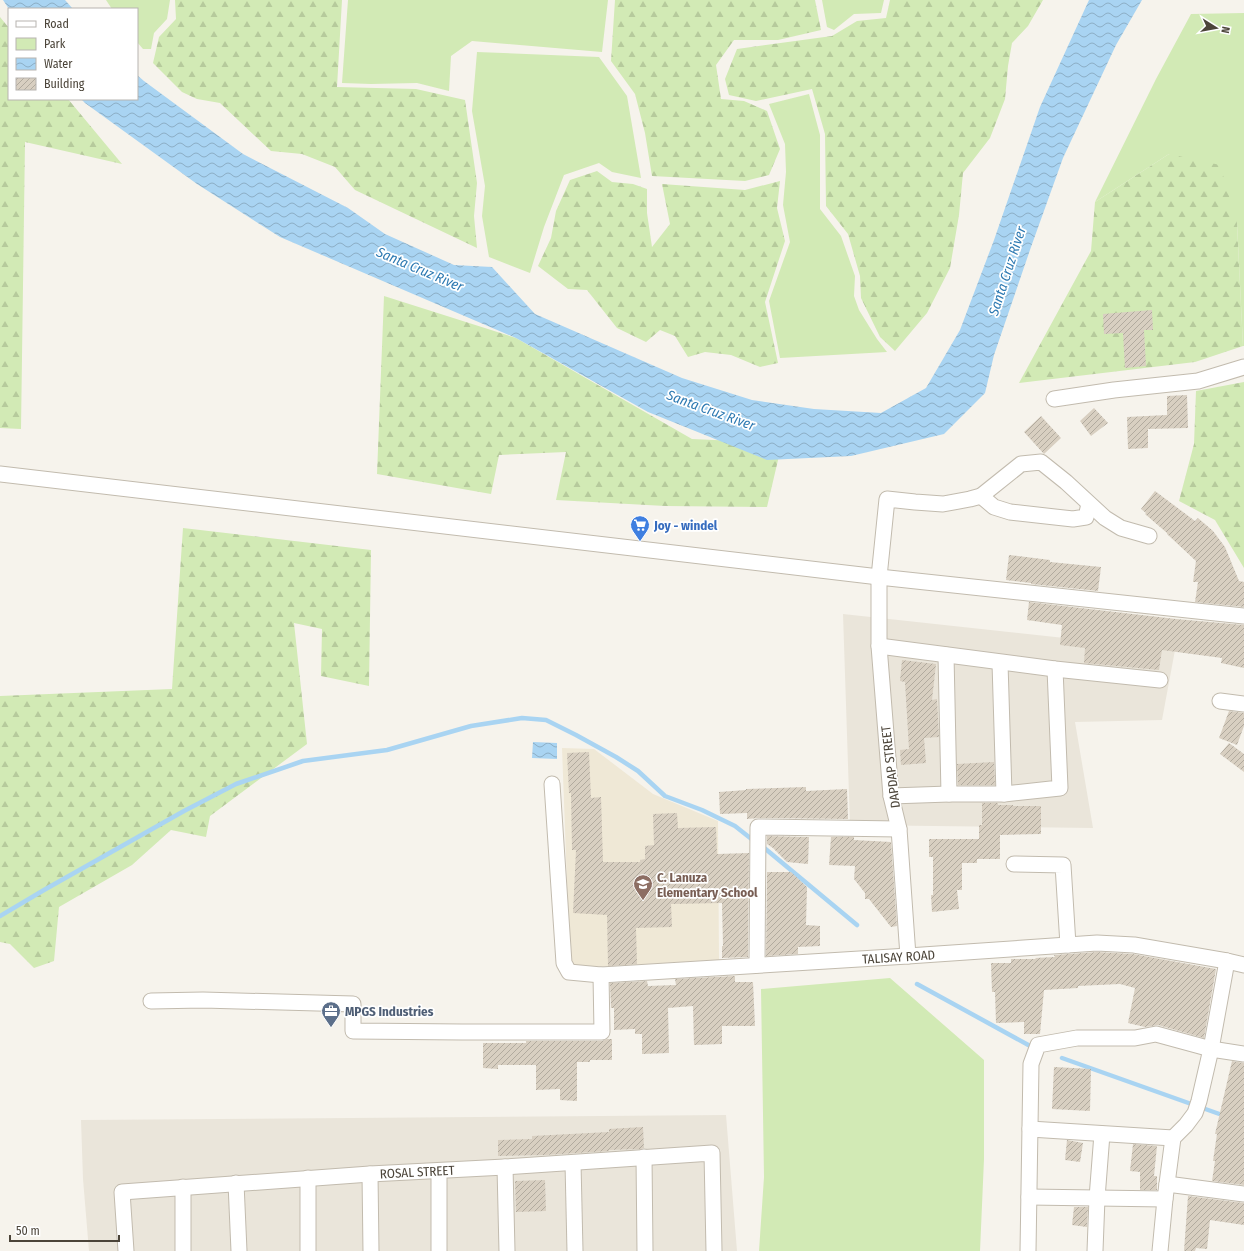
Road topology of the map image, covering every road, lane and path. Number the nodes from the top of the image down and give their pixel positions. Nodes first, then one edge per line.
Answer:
1 (1244, 367) edge
2 (1054, 399) dead end
3 (0, 474) edge
4 (981, 496) junction
5 (1089, 504) junction
6 (1149, 536) dead end
7 (879, 577) junction
8 (1244, 616) edge
9 (879, 646) junction
10 (946, 655) junction
11 (1000, 663) junction
12 (1055, 669) junction
13 (1160, 680) dead end
14 (1220, 701) dead end
15 (1244, 704) edge
16 (552, 784) dead end
17 (949, 794) junction
18 (1004, 794) junction
19 (891, 796) junction
20 (899, 829) junction
21 (1014, 864) dead end
22 (1068, 946) junction
23 (908, 956) junction
24 (1227, 961) junction
25 (757, 965) junction
26 (1244, 965) edge
27 (601, 975) junction
28 (151, 1001) dead end
29 (1211, 1049) junction
30 (1244, 1054) edge
31 (1030, 1129) junction
32 (1102, 1134) junction
33 (1173, 1138) junction
34 (644, 1157) junction
35 (573, 1163) junction
36 (505, 1167) junction
37 (439, 1171) junction
38 (370, 1174) junction
39 (308, 1178) junction
40 (236, 1183) junction
41 (1167, 1184) junction
42 (183, 1187) junction
43 (1244, 1194) edge
44 (1029, 1197) junction
45 (1097, 1198) junction
46 (1165, 1199) junction
47 (126, 1251) edge
48 (184, 1251) edge
49 (239, 1251) edge
50 (308, 1251) edge
51 (371, 1251) edge
52 (439, 1251) edge
53 (506, 1251) edge
54 (575, 1251) edge
55 (645, 1251) edge
56 (714, 1251) edge
57 (1028, 1251) edge
58 (1095, 1251) edge
59 (1160, 1251) edge

1 - 2 street
3 - 7 street
4 - 5 street
4 - 5 street
4 - 7 street, DAPDAP STREET
5 - 6 street
7 - 8 street
7 - 9 street, DAPDAP STREET
9 - 10 street
9 - 19 street, DAPDAP STREET
10 - 11 street
10 - 17 street
11 - 12 street
11 - 18 street
12 - 13 street
12 - 18 street
14 - 15 street
16 - 27 street, TALISAY ROAD
17 - 18 street
17 - 19 street
19 - 20 street, DAPDAP STREET
20 - 23 street, DAPDAP STREET
20 - 25 street
21 - 22 street
22 - 23 street, TALISAY ROAD
22 - 24 street, TALISAY ROAD
23 - 25 street, TALISAY ROAD
24 - 26 street, TALISAY ROAD
24 - 29 street
25 - 27 street, TALISAY ROAD
27 - 28 street
29 - 30 street
29 - 31 street
29 - 33 street
31 - 32 street
31 - 44 street
32 - 33 street
32 - 45 street
33 - 41 street
34 - 35 street, ROSAL STREET
34 - 55 street
34 - 56 street, ROSAL STREET
35 - 36 street, ROSAL STREET
35 - 54 street
36 - 37 street, ROSAL STREET
36 - 53 street
37 - 38 street, ROSAL STREET
37 - 52 street
38 - 39 street, ROSAL STREET
38 - 51 street
39 - 40 street, ROSAL STREET
39 - 50 street
40 - 42 street, ROSAL STREET
40 - 49 street
41 - 43 street
41 - 46 street
42 - 47 street, ROSAL STREET
42 - 48 street
44 - 45 street
44 - 57 street
45 - 46 street
45 - 58 street
46 - 59 street

